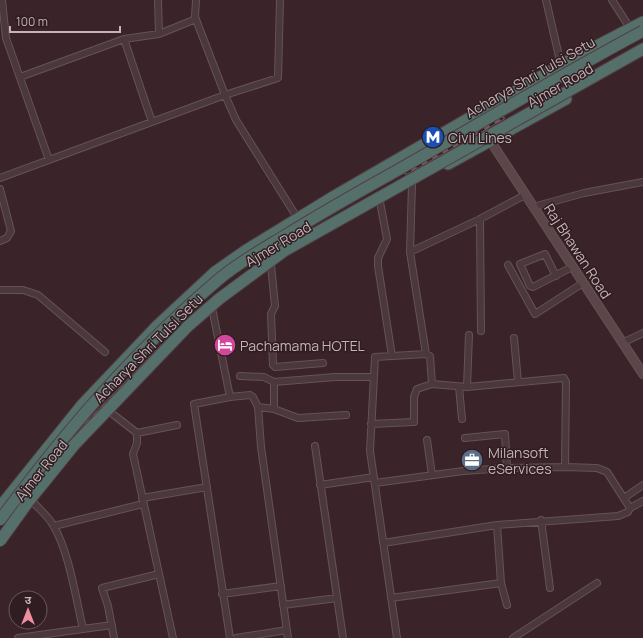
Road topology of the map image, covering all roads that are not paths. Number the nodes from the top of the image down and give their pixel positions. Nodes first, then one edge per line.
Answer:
1 (2, 0) edge
2 (158, 0) edge
3 (196, 0) edge
4 (280, 0) edge
5 (546, 0) edge
6 (612, 0) edge
7 (196, 19) junction
8 (643, 22) edge
9 (630, 28) junction
10 (643, 31) edge
11 (159, 34) junction
12 (3, 39) edge
13 (124, 39) junction
14 (643, 49) edge
15 (643, 55) edge
16 (561, 65) junction
17 (20, 77) junction
18 (225, 95) junction
19 (474, 116) junction
20 (152, 122) junction
21 (490, 142) junction
22 (49, 160) junction
23 (0, 178) edge
24 (643, 182) edge
25 (412, 184) junction
26 (0, 189) edge
27 (525, 195) junction
28 (380, 202) junction
29 (533, 207) junction
30 (298, 219) junction
31 (480, 220) junction
32 (0, 241) edge
33 (410, 252) junction
34 (271, 265) junction
35 (508, 265) dead end
36 (572, 267) junction
37 (556, 276) junction
38 (583, 283) junction
39 (0, 290) edge
40 (212, 308) junction
41 (481, 332) dead end
42 (643, 333) edge
43 (469, 335) dead end
44 (514, 338) dead end
45 (622, 343) junction
46 (105, 352) dead end
47 (426, 354) junction
48 (392, 356) junction
49 (323, 363) dead end
50 (643, 374) edge
51 (240, 376) dead end
52 (374, 377) junction
53 (274, 382) junction
54 (518, 382) junction
55 (432, 384) junction
56 (459, 386) junction
57 (467, 387) junction
58 (230, 397) junction
59 (258, 407) junction
60 (274, 409) junction
61 (110, 412) junction
62 (346, 415) dead end
63 (462, 419) dead end
64 (371, 424) junction
65 (177, 425) dead end
66 (137, 433) junction
67 (465, 438) dead end
68 (427, 440) dead end
69 (314, 446) dead end
70 (565, 467) junction
71 (507, 468) junction
72 (432, 475) junction
73 (374, 480) junction
74 (320, 485) junction
75 (643, 485) edge
76 (207, 487) junction
77 (624, 498) junction
78 (142, 501) junction
79 (643, 501) edge
80 (33, 502) junction
81 (0, 507) edge
82 (630, 508) junction
83 (0, 520) edge
84 (541, 520) junction
85 (497, 525) junction
86 (54, 526) junction
87 (0, 540) edge
88 (383, 544) junction
89 (0, 548) edge
90 (159, 574) junction
91 (501, 583) junction
92 (597, 583) dead end
93 (280, 586) junction
94 (550, 588) dead end
95 (222, 594) junction
96 (337, 598) junction
97 (390, 598) junction
98 (283, 605) junction
99 (507, 605) dead end
100 (112, 625) junction
101 (83, 629) junction
102 (287, 630) junction
103 (18, 638) edge
104 (114, 638) edge
105 (173, 638) edge
106 (230, 638) edge
107 (236, 638) edge
108 (288, 638) edge
109 (343, 638) edge
110 (397, 638) edge
111 (513, 638) edge

1 - 12 street
2 - 11 street
3 - 7 street
4 - 18 street
5 - 16 street
6 - 9 street
7 - 11 street
7 - 18 street
8 - 9 highway, Ajmer Road
9 - 16 highway, Ajmer Road
10 - 83 highway, Acharya Shri Tulsi Setu, bridge
11 - 13 street
12 - 17 street
13 - 17 street
13 - 20 street
14 - 87 highway, Acharya Shri Tulsi Setu, bridge
15 - 21 highway, Ajmer Road
16 - 19 highway, Ajmer Road
17 - 22 street
18 - 20 street
18 - 30 street
19 - 21 street, Raj Bhawan Road
19 - 30 highway, Ajmer Road
20 - 22 street
21 - 25 highway, Ajmer Road
21 - 27 street, Raj Bhawan Road
22 - 23 street
24 - 29 street
25 - 28 highway, Ajmer Road
25 - 33 street
26 - 32 street
27 - 29 street, Raj Bhawan Road
27 - 31 street
28 - 34 highway, Ajmer Road
28 - 48 street
29 - 36 street, Raj Bhawan Road
30 - 81 highway, Ajmer Road
31 - 33 street
31 - 41 street
33 - 47 street
34 - 40 highway, Ajmer Road
34 - 49 street
35 - 38 street
36 - 37 street
36 - 38 street, Raj Bhawan Road
37 - 37 street
38 - 45 street, Raj Bhawan Road
39 - 46 street
40 - 58 street
40 - 61 highway, Ajmer Road
42 - 45 street
43 - 57 street
44 - 54 street
45 - 50 street, Raj Bhawan Road
47 - 48 street
47 - 55 street
48 - 52 street
51 - 53 street
52 - 53 street
52 - 64 street
53 - 60 street
54 - 57 street
54 - 70 street
55 - 56 street
55 - 64 street
56 - 57 street
56 - 63 street
58 - 59 street
58 - 76 street
59 - 60 street
59 - 93 street
60 - 62 street
61 - 66 street
61 - 80 highway, Ajmer Road
64 - 73 street
65 - 66 street
66 - 78 street
67 - 71 street
68 - 72 street
69 - 74 street
70 - 71 street
70 - 77 street
71 - 72 street
72 - 73 street
73 - 74 street
73 - 88 street
74 - 96 street
75 - 77 street
76 - 78 street
76 - 95 street
77 - 82 street
78 - 86 street
78 - 90 street
79 - 82 street
80 - 86 street
80 - 89 highway, Ajmer Road
82 - 84 street
84 - 85 street
84 - 94 street
85 - 88 street
85 - 91 street
86 - 101 street
88 - 97 street
90 - 100 street
90 - 105 street
91 - 97 street
91 - 99 street
92 - 111 street
93 - 95 street
93 - 98 street
95 - 106 street
96 - 98 street
96 - 109 street
97 - 110 street
98 - 102 street
100 - 101 street
100 - 104 street
101 - 103 street
102 - 107 street
102 - 108 street

